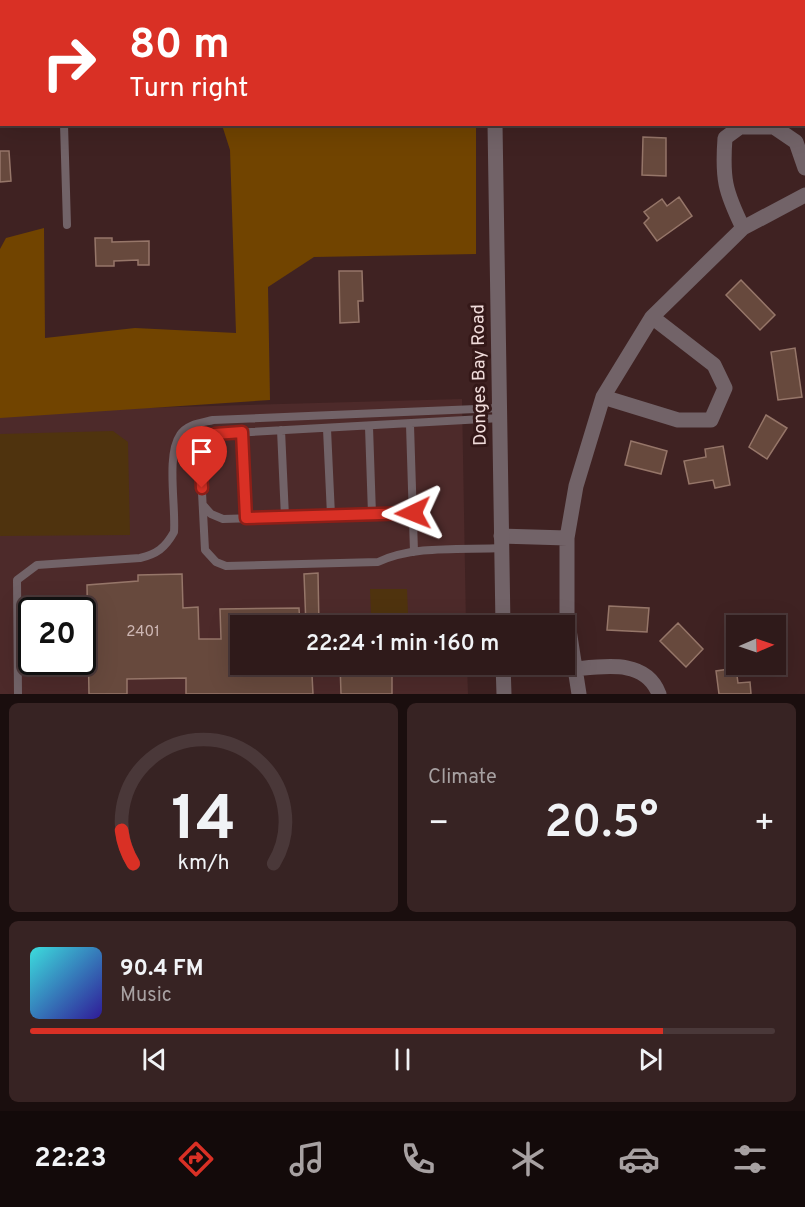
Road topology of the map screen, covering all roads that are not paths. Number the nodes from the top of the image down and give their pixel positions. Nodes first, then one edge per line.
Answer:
1 (64, 126) edge
2 (495, 126) edge
3 (805, 168) edge
4 (805, 195) edge
5 (67, 225) dead end
6 (742, 228) junction
7 (652, 317) junction
8 (603, 397) junction
9 (500, 413) junction
10 (410, 425) junction
11 (369, 427) junction
12 (327, 429) junction
13 (281, 430) junction
14 (242, 432) junction
15 (202, 505) junction
16 (413, 513) junction
17 (372, 514) junction
18 (332, 515) junction
19 (285, 517) junction
20 (246, 518) junction
21 (567, 538) junction
22 (502, 542) junction
23 (414, 552) junction
24 (503, 615) edge
25 (567, 615) edge
26 (575, 669) joint
27 (503, 675) edge
28 (18, 694) edge
29 (504, 694) edge
30 (579, 694) edge
31 (659, 694) edge

1 - 5 lane
2 - 9 street, Donges Bay Road
3 - 6 street
4 - 6 street
6 - 7 street
7 - 8 street
7 - 8 street
8 - 21 street
9 - 10 lane
9 - 22 street, Donges Bay Road
9 - 28 lane
10 - 11 lane
10 - 16 lane
11 - 12 lane
11 - 17 lane
12 - 13 lane
12 - 18 lane
13 - 14 lane
13 - 19 lane
14 - 15 lane
14 - 20 lane
15 - 20 lane
15 - 23 lane
16 - 17 lane
16 - 23 lane
17 - 18 lane
18 - 19 lane
19 - 20 lane
21 - 22 street
21 - 25 street
22 - 23 lane
22 - 24 street, Donges Bay Road
26 - 30 street
26 - 31 street
27 - 29 street

